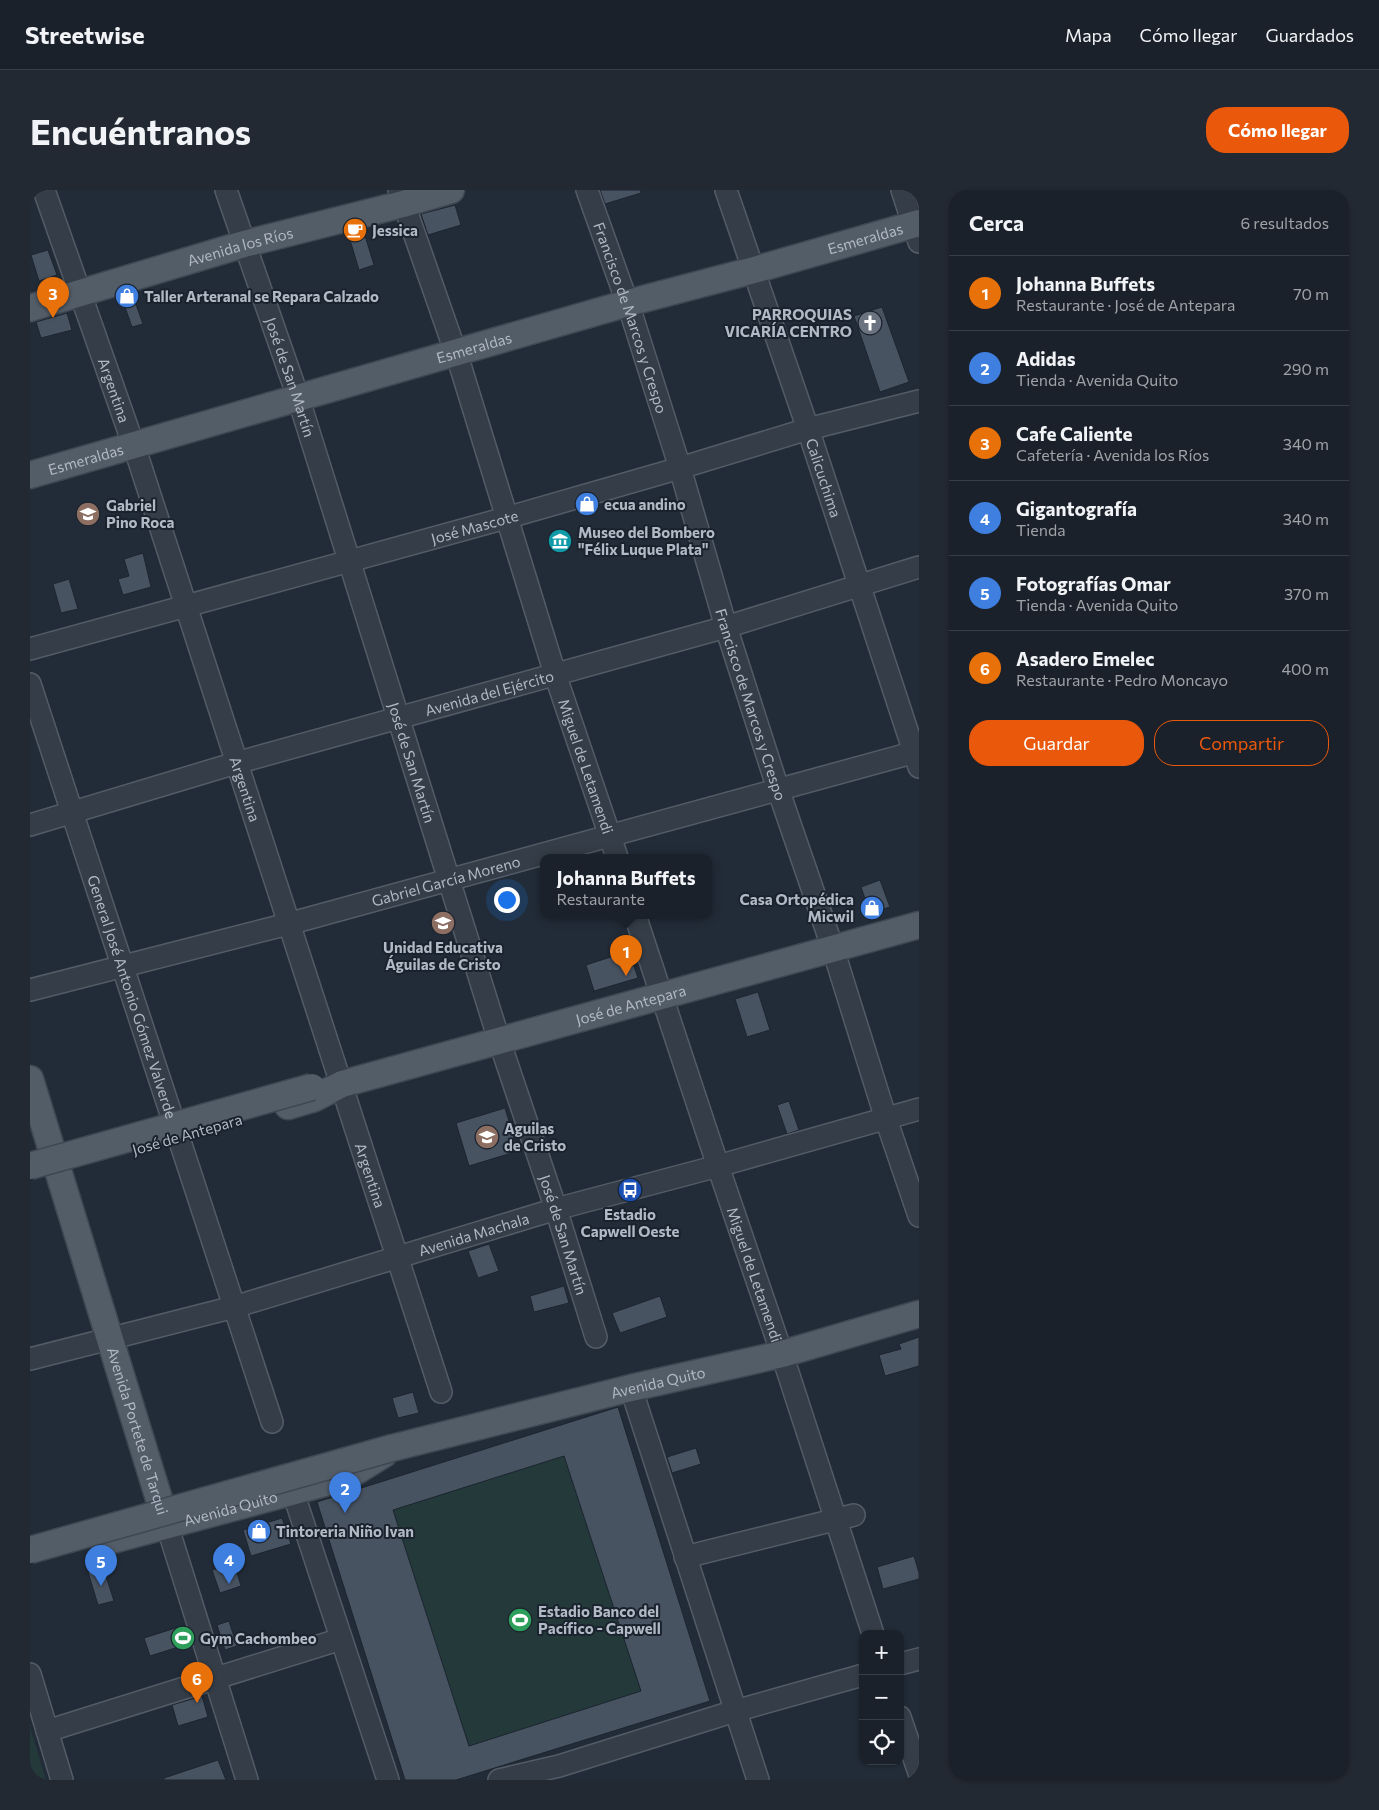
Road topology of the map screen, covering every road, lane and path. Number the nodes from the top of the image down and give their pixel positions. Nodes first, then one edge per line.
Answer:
1 (44, 190) edge
2 (226, 190) edge
3 (451, 190) edge
4 (587, 190) edge
5 (726, 190) edge
6 (902, 190) edge
7 (399, 195) edge
8 (918, 233) edge
9 (242, 238) junction
10 (756, 277) junction
11 (78, 287) junction
12 (30, 295) edge
13 (30, 308) edge
14 (630, 309) junction
15 (458, 358) junction
16 (300, 402) junction
17 (918, 406) edge
18 (808, 429) junction
19 (136, 450) junction
20 (680, 468) junction
21 (30, 475) edge
22 (30, 486) edge
23 (506, 518) junction
24 (350, 561) junction
25 (919, 567) edge
26 (860, 586) junction
27 (186, 606) junction
28 (726, 627) junction
29 (30, 649) edge
30 (555, 674) junction
31 (30, 684) edge
32 (398, 718) junction
33 (917, 757) edge
34 (236, 763) junction
35 (778, 789) junction
36 (73, 813) junction
37 (30, 825) edge
38 (610, 837) junction
39 (548, 854) edge
40 (615, 854) edge
41 (540, 856) edge
42 (449, 881) junction
43 (637, 919) edge
44 (288, 924) junction
45 (919, 925) edge
46 (833, 949) junction
47 (123, 965) junction
48 (30, 990) edge
49 (662, 996) junction
50 (499, 1040) junction
51 (30, 1080) edge
52 (342, 1084) junction
53 (919, 1109) edge
54 (886, 1119) junction
55 (178, 1136) junction
56 (30, 1166) edge
57 (718, 1166) junction
58 (59, 1170) junction
59 (30, 1178) edge
60 (556, 1209) junction
61 (919, 1216) edge
62 (397, 1258) junction
63 (234, 1307) junction
64 (919, 1314) edge
65 (596, 1337) dead end
66 (110, 1338) junction
67 (782, 1354) junction
68 (30, 1359) edge
69 (631, 1388) junction
70 (441, 1392) dead end
71 (272, 1422) dead end
72 (394, 1448) junction
73 (293, 1492) junction
74 (845, 1518) junction
75 (167, 1525) junction
76 (30, 1550) edge
77 (685, 1557) junction
78 (30, 1563) edge
79 (872, 1630) edge
80 (341, 1639) junction
81 (919, 1659) edge
82 (904, 1663) edge
83 (30, 1674) edge
84 (859, 1676) edge
85 (215, 1678) junction
86 (735, 1711) junction
87 (901, 1720) edge
88 (47, 1731) junction
89 (561, 1773) edge
90 (919, 1773) edge
91 (62, 1780) edge
92 (247, 1780) edge
93 (388, 1780) edge
94 (499, 1780) edge
95 (758, 1780) edge

1 - 11 street, Argentina
2 - 9 street, José de San Martín
3 - 7 main road, Avenida los Ríos
4 - 14 street, Francisco de Marcos y Crespo
5 - 10 street, Calicuchima
6 - 8 street
7 - 9 main road, Avenida los Ríos
7 - 15 street, Miguel de Letamendi
8 - 10 main road, Esmeraldas
9 - 11 main road, Avenida los Ríos
9 - 16 street, José de San Martín
10 - 14 main road, Esmeraldas
10 - 18 street, Calicuchima
11 - 12 main road, Avenida los Ríos
11 - 13 main road, Avenida los Ríos
11 - 19 street, Argentina
14 - 15 main road, Esmeraldas
14 - 20 street, Francisco de Marcos y Crespo
15 - 16 main road, Esmeraldas
15 - 23 street, Miguel de Letamendi
16 - 19 main road, Esmeraldas
16 - 24 street, José de San Martín
17 - 18 street, José Mascote
18 - 20 street, José Mascote
18 - 26 street, Calicuchima
19 - 21 main road, Esmeraldas
19 - 22 main road, Esmeraldas
19 - 27 street, Argentina
20 - 23 street, José Mascote
20 - 28 street, Francisco de Marcos y Crespo
23 - 24 street, José Mascote
23 - 30 street, Miguel de Letamendi
24 - 27 street, José Mascote
24 - 32 street, José de San Martín
25 - 26 street, Avenida del Ejército
26 - 28 street, Avenida del Ejército
26 - 33 street, Calicuchima
27 - 29 street, José Mascote
27 - 34 street, Argentina
28 - 30 street, Avenida del Ejército
28 - 35 street, Francisco de Marcos y Crespo
30 - 32 street, Avenida del Ejército
30 - 38 street, Miguel de Letamendi
31 - 36 street, General José Antonio Gómez Valverde
32 - 34 street, Avenida del Ejército
32 - 42 street, José de San Martín
33 - 35 street, Gabriel García Moreno
34 - 36 street, Avenida del Ejército
34 - 44 street, Argentina
35 - 38 street, Gabriel García Moreno
35 - 46 street, Francisco de Marcos y Crespo
36 - 37 street, Avenida del Ejército
36 - 47 street, General José Antonio Gómez Valverde
38 - 39 street, Gabriel García Moreno
38 - 40 street, Miguel de Letamendi
41 - 42 street, Gabriel García Moreno
42 - 44 street, Gabriel García Moreno
42 - 50 street, José de San Martín
43 - 49 street, Miguel de Letamendi
44 - 47 street, Gabriel García Moreno
44 - 52 street, Argentina
45 - 46 main road, José de Antepara
46 - 49 main road, José de Antepara
46 - 54 street, Francisco de Marcos y Crespo
47 - 48 street, Gabriel García Moreno
47 - 55 street, General José Antonio Gómez Valverde
49 - 50 main road, José de Antepara
49 - 57 street, Miguel de Letamendi
50 - 52 main road, José de Antepara
50 - 60 street, José de San Martín
51 - 58 main road, Avenida Portete de Tarqui
52 - 55 main road, José de Antepara
52 - 56 main road, José de Antepara, bridge
52 - 62 street, Argentina
53 - 54 street, Avenida Machala
54 - 57 street, Avenida Machala
54 - 61 street, Francisco de Marcos y Crespo
55 - 58 main road, José de Antepara
55 - 63 street, General José Antonio Gómez Valverde
57 - 60 street, Avenida Machala
57 - 67 street, Miguel de Letamendi
58 - 59 main road, José de Antepara
58 - 66 main road, Avenida Portete de Tarqui
60 - 62 street, Avenida Machala
60 - 65 street, José de San Martín
62 - 63 street, Avenida Machala
62 - 70 street, Argentina
63 - 66 street, Avenida Machala
63 - 71 street, General José Antonio Gómez Valverde
64 - 67 main road, Avenida Quito
66 - 68 street, Avenida Machala
66 - 75 main road, Avenida Portete de Tarqui
67 - 69 main road, Avenida Quito
67 - 74 street, Miguel de Letamendi
69 - 72 main road, Avenida Quito
69 - 77 street
72 - 73 main road, Avenida Quito
72 - 76 main road, Avenida Quito, bridge
73 - 75 main road, Avenida Quito
73 - 80 street
74 - 77 street
74 - 79 street, Miguel de Letamendi
75 - 78 main road, Avenida Quito
75 - 85 street, Avenida Portete de Tarqui
77 - 86 street
80 - 85 street
80 - 93 street
81 - 82 street
83 - 88 street
84 - 86 street
85 - 88 street
85 - 92 street, Avenida Portete de Tarqui
86 - 89 street
86 - 95 street
87 - 90 street
88 - 91 street
89 - 94 street

